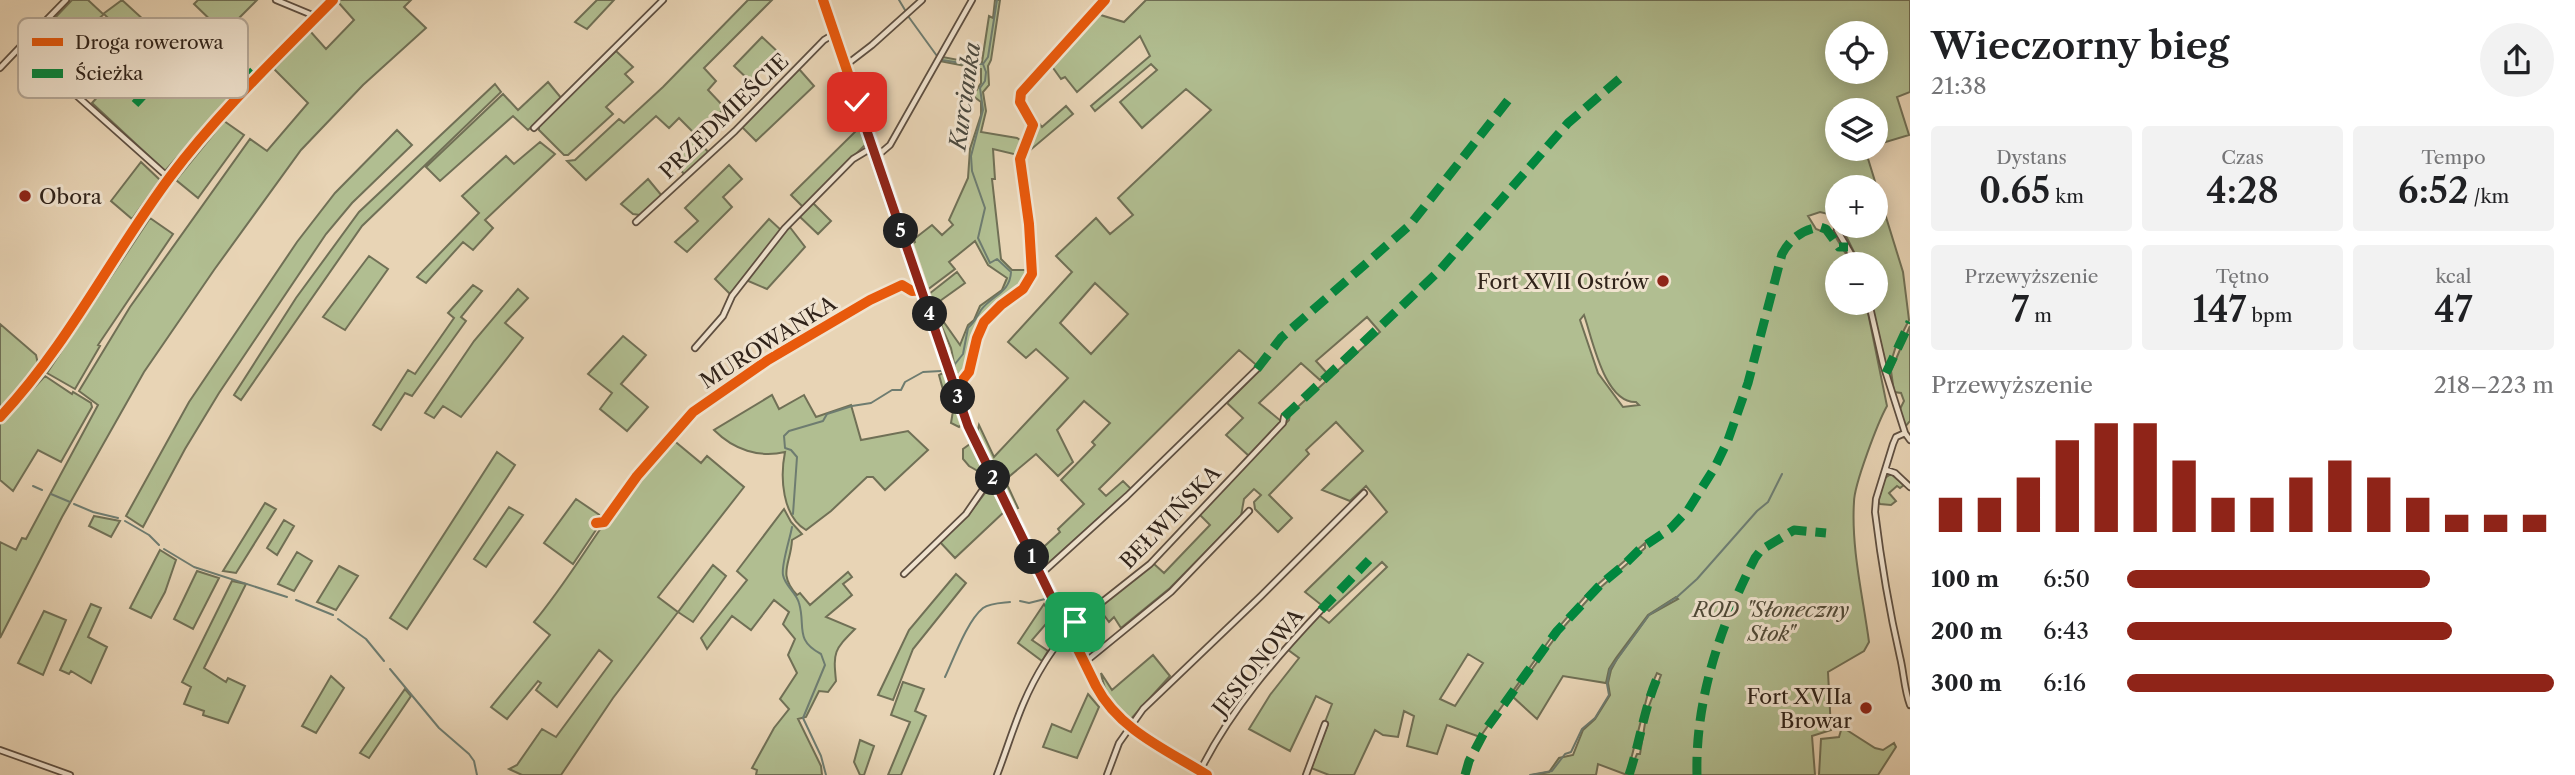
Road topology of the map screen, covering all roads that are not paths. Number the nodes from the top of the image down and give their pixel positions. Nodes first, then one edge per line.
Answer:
1 (66, 0) edge
2 (276, 0) edge
3 (333, 0) edge
4 (663, 0) edge
5 (822, 0) edge
6 (922, 0) edge
7 (972, 0) edge
8 (1105, 0) edge
9 (317, 17) junction
10 (48, 18) edge
11 (834, 34) junction
12 (18, 49) edge
13 (845, 66) junction
14 (0, 68) edge
15 (248, 88) edge
16 (79, 98) edge
17 (239, 98) edge
18 (534, 128) dead end
19 (873, 147) junction
20 (876, 157) junction
21 (169, 178) junction
22 (636, 222) dead end
23 (922, 290) junction
24 (1872, 315) edge
25 (695, 348) dead end
26 (1257, 369) dead end
27 (954, 384) junction
28 (0, 417) edge
29 (1284, 417) dead end
30 (1905, 433) junction
31 (1910, 440) edge
32 (1886, 470) junction
33 (993, 480) junction
34 (1910, 487) edge
35 (1364, 493) dead end
36 (1249, 511) dead end
37 (596, 523) dead end
38 (904, 574) dead end
39 (1041, 574) junction
40 (1321, 610) dead end
41 (1068, 629) junction
42 (1084, 663) junction
43 (1910, 705) edge
44 (1325, 724) dead end
45 (1129, 727) junction
46 (0, 750) edge
47 (1200, 771) junction
48 (70, 775) edge
49 (997, 775) edge
50 (1107, 775) edge
51 (1207, 775) edge
52 (1306, 775) edge

1 - 10 street
2 - 9 street
3 - 9 street
4 - 18 street
5 - 11 main road
6 - 13 street
7 - 20 street
8 - 27 street
9 - 15 street
11 - 13 main road
11 - 22 street, PRZEDMIEŚCIE
12 - 14 street
13 - 19 main road
16 - 21 street
17 - 21 street
19 - 20 main road
19 - 25 street, MUROWANKA
20 - 23 main road
21 - 28 street
23 - 27 main road
23 - 37 street, MUROWANKA
24 - 30 street
26 - 39 street
27 - 33 main road
29 - 41 street, BEŁWIŃSKA
30 - 31 street
30 - 32 street
32 - 34 street
32 - 43 street
33 - 38 street
33 - 39 main road
35 - 45 street
36 - 42 street
39 - 41 main road
40 - 47 street, JESIONOWA
41 - 42 main road
41 - 49 street, BEŁWIŃSKA
42 - 45 main road
44 - 52 street
45 - 47 main road
45 - 50 street
46 - 48 street
47 - 51 main road

